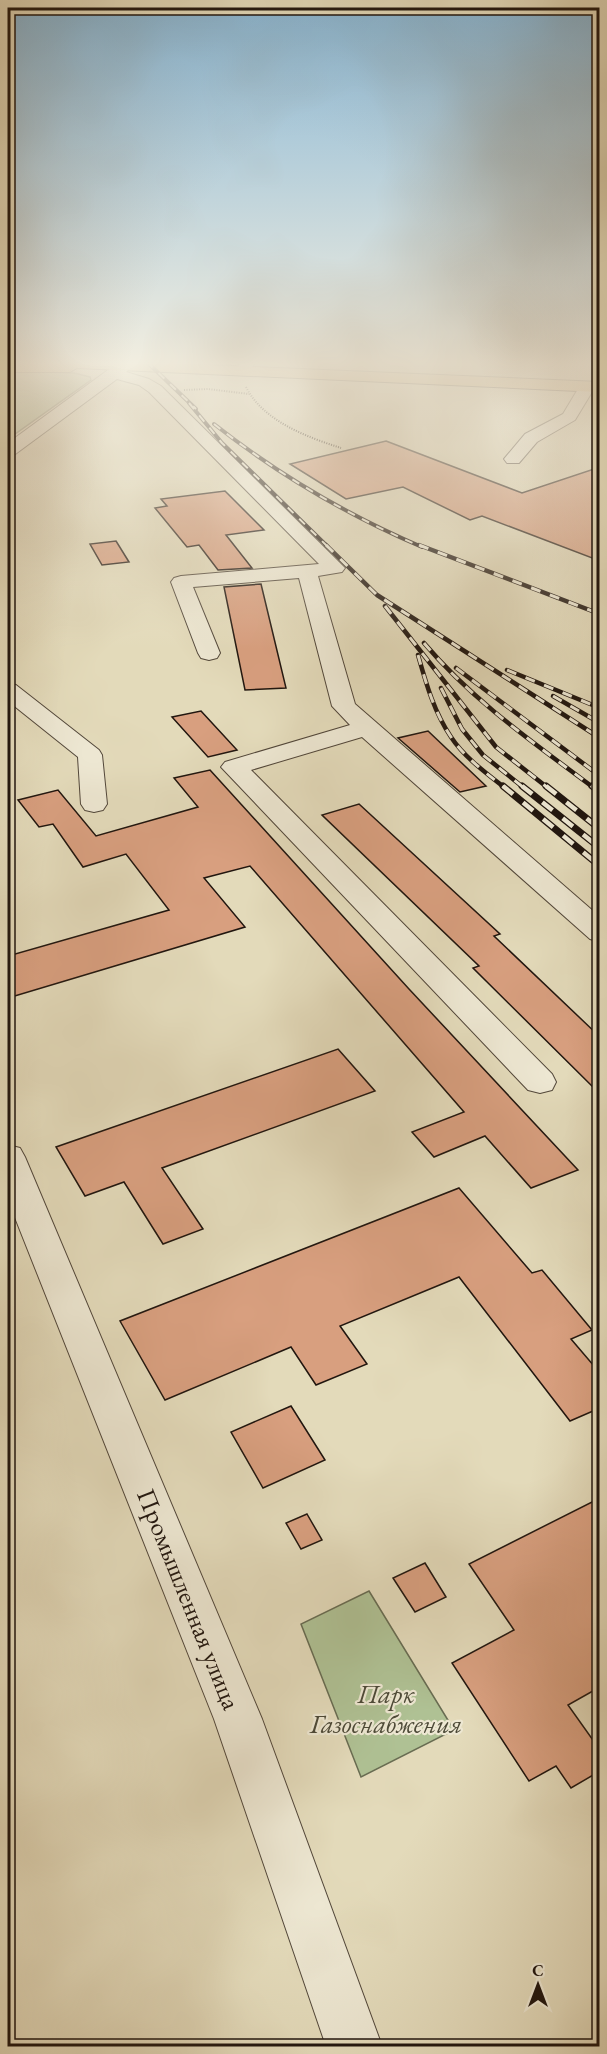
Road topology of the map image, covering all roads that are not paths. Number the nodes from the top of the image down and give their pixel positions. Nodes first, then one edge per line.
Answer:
1 (224, 458) edge
2 (307, 571) junction
3 (209, 653) dead end
4 (8, 690) edge
5 (366, 728) junction
6 (94, 804) dead end
7 (600, 933) edge
8 (540, 1082) dead end
9 (8, 1157) edge
10 (354, 2046) edge

1 - 2 street
2 - 3 street
2 - 5 street
4 - 6 street
5 - 7 street
5 - 8 street
9 - 10 street, Промышленная улица

